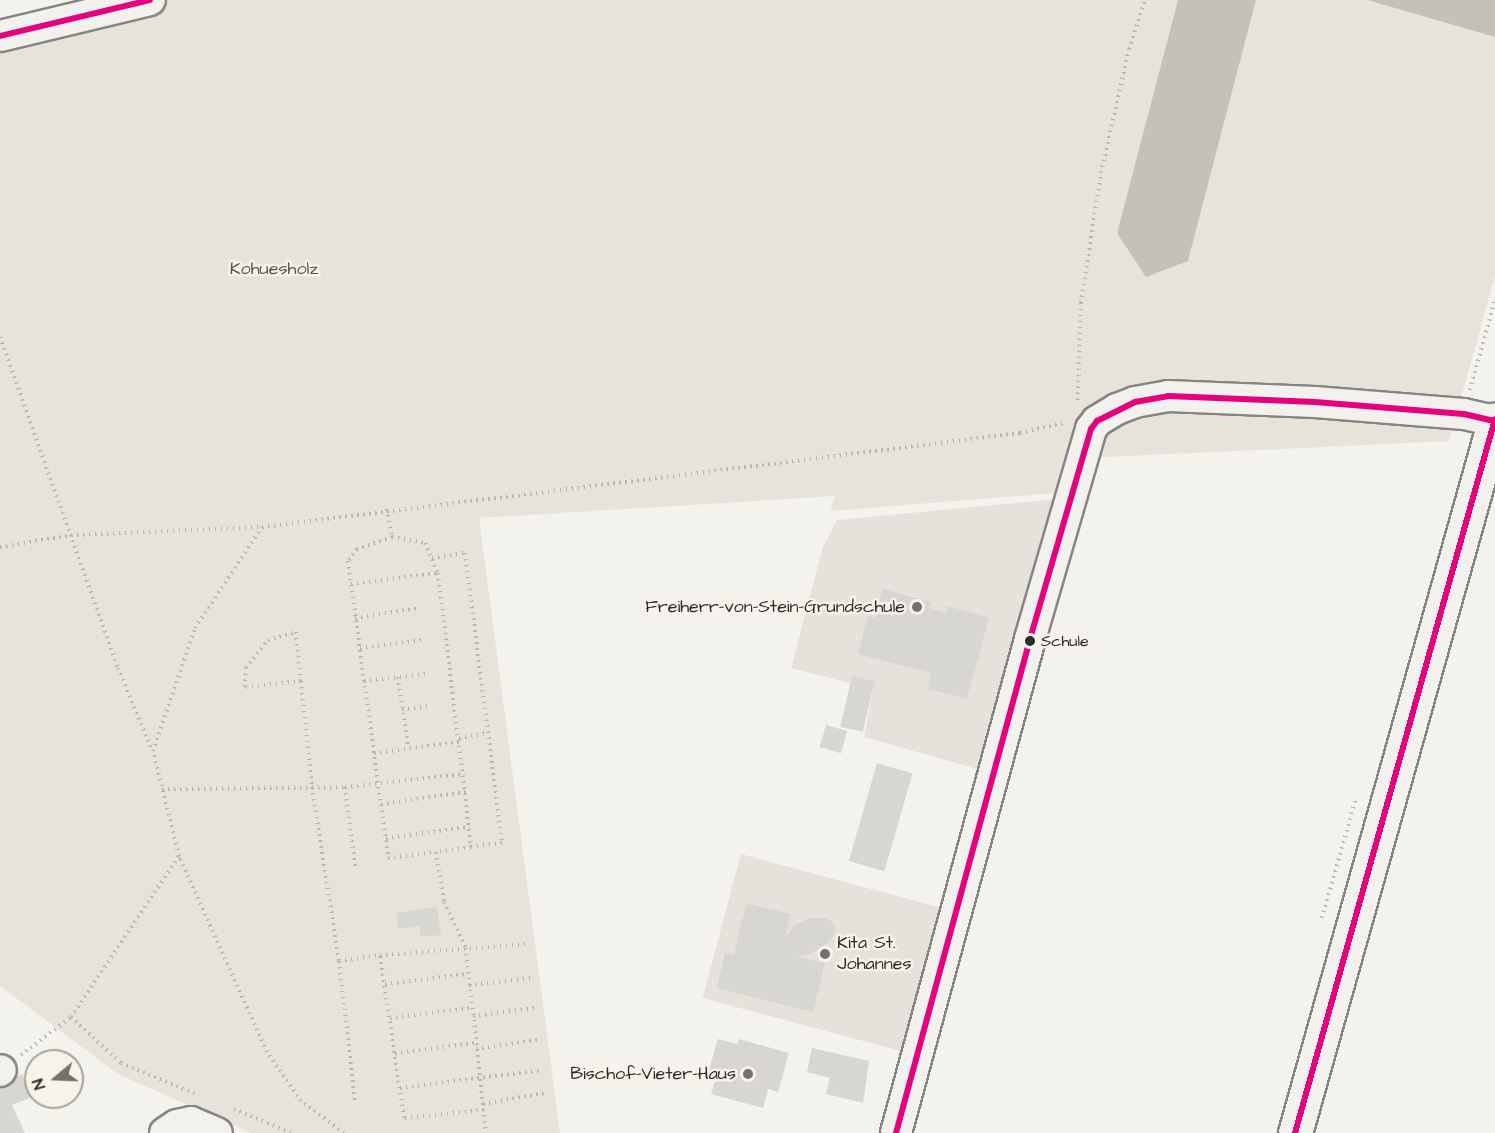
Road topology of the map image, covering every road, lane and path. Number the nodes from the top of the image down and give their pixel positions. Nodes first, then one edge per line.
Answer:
1 (150, 0) edge
2 (1145, 0) edge
3 (0, 36) edge
4 (0, 337) edge
5 (1495, 420) edge
6 (1085, 425) junction
7 (387, 509) junction
8 (262, 527) junction
9 (71, 535) junction
10 (392, 537) junction
11 (0, 547) edge
12 (432, 558) junction
13 (438, 573) junction
14 (351, 584) junction
15 (420, 608) dead end
16 (355, 618) junction
17 (424, 640) dead end
18 (360, 648) junction
19 (427, 674) dead end
20 (398, 677) junction
21 (301, 681) junction
22 (364, 681) junction
23 (430, 706) dead end
24 (402, 710) junction
25 (488, 733) junction
26 (459, 740) junction
27 (408, 748) junction
28 (153, 751) junction
29 (374, 753) junction
30 (464, 774) junction
31 (378, 784) junction
32 (345, 787) junction
33 (312, 788) junction
34 (162, 789) junction
35 (466, 792) junction
36 (381, 804) junction
37 (469, 827) junction
38 (386, 838) junction
39 (471, 847) junction
40 (436, 852) junction
41 (179, 856) junction
42 (355, 866) dead end
43 (529, 944) dead end
44 (466, 948) junction
45 (381, 955) junction
46 (339, 961) junction
47 (468, 974) junction
48 (531, 978) dead end
49 (385, 984) junction
50 (469, 985) junction
51 (472, 1008) junction
52 (534, 1008) dead end
53 (473, 1016) junction
54 (72, 1017) junction
55 (390, 1018) junction
56 (537, 1040) dead end
57 (476, 1043) junction
58 (476, 1049) junction
59 (395, 1053) junction
60 (1, 1070) edge
61 (543, 1070) dead end
62 (480, 1078) junction
63 (400, 1088) junction
64 (544, 1093) dead end
65 (206, 1098) dead end
66 (355, 1102) dead end
67 (483, 1104) junction
68 (484, 1110) junction
69 (222, 1120) edge
70 (165, 1133) edge
71 (291, 1133) edge
72 (344, 1133) edge
73 (486, 1133) edge
74 (896, 1133) edge
75 (1295, 1133) edge

1 - 3 street
2 - 6 path
4 - 9 path
5 - 6 street
5 - 75 street
6 - 7 path
6 - 74 street
7 - 8 path
7 - 10 path
8 - 9 path
8 - 28 path
9 - 11 path
9 - 28 path
10 - 12 path
10 - 14 path
12 - 13 path
12 - 25 path
13 - 14 path
13 - 26 path
14 - 16 path
15 - 16 path
16 - 18 path
17 - 18 path
18 - 22 path
19 - 20 path
20 - 22 path
20 - 24 path
21 - 21 path
21 - 33 path
22 - 29 path
23 - 24 path
24 - 27 path
25 - 26 path
25 - 39 path
26 - 27 path
26 - 30 path
27 - 29 path
28 - 34 path
29 - 31 path
30 - 31 path
30 - 35 path
31 - 32 path
31 - 36 path
32 - 33 path
32 - 42 path
33 - 34 path
33 - 46 path
34 - 41 path
35 - 36 path
35 - 37 path
36 - 38 path
37 - 38 path
37 - 39 path
38 - 40 path
39 - 40 path
40 - 44 path
41 - 54 path
41 - 72 path
43 - 44 path
44 - 45 path
44 - 47 path
45 - 46 path
45 - 49 path
46 - 66 path
47 - 49 path
47 - 50 path
48 - 50 path
49 - 55 path
50 - 51 path
51 - 53 path
51 - 55 path
52 - 53 path
53 - 57 path
54 - 60 path
54 - 65 path
55 - 59 path
56 - 58 path
57 - 58 path
57 - 59 path
58 - 62 path
59 - 63 path
61 - 62 path
62 - 63 path
62 - 67 path
63 - 68 path
64 - 67 path
67 - 68 path
68 - 73 path
69 - 70 street
69 - 71 path

